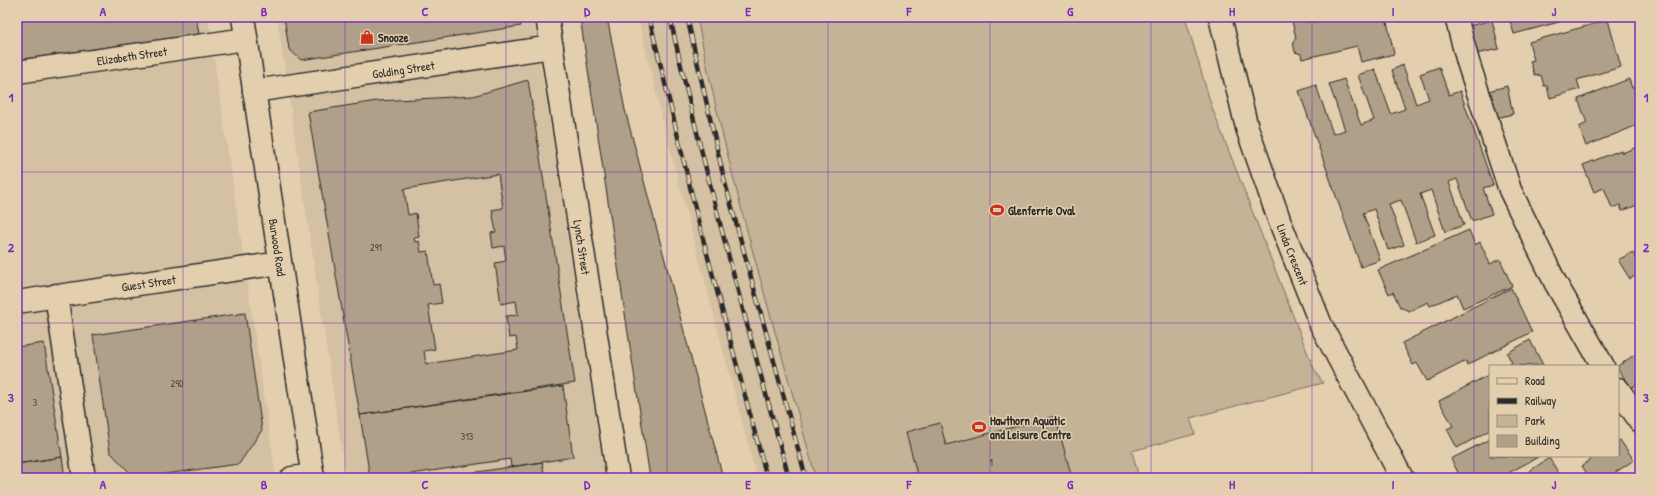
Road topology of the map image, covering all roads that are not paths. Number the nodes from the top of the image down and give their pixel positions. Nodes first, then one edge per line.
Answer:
1 (243, 17) edge
2 (547, 17) edge
3 (1220, 17) edge
4 (1456, 17) edge
5 (246, 39) junction
6 (552, 47) junction
7 (17, 72) edge
8 (254, 91) junction
9 (280, 263) junction
10 (56, 296) junction
11 (17, 302) edge
12 (1602, 365) edge
13 (1619, 390) edge
14 (1640, 421) edge
15 (306, 477) edge
16 (84, 478) edge
17 (618, 478) edge
18 (1402, 478) edge

1 - 5 street, Burwood Road
2 - 6 street, Lynch Street
3 - 18 street, Linda Crescent
4 - 12 street
5 - 7 street, Elizabeth Street
5 - 8 street, Burwood Road
6 - 8 street, Golding Street
6 - 17 street, Lynch Street
8 - 9 street, Burwood Road
9 - 10 street, Guest Street
9 - 15 street, Burwood Road
10 - 11 street, Guest Street
10 - 16 street
13 - 14 street

